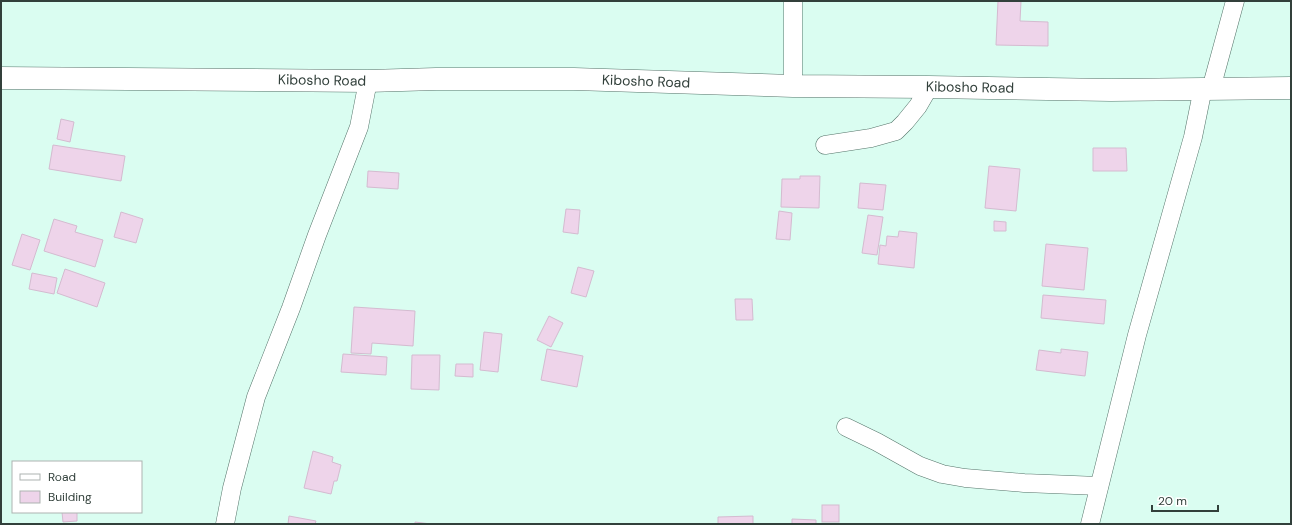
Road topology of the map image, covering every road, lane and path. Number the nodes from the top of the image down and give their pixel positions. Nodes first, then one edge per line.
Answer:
1 (793, 1) edge
2 (1235, 1) edge
3 (1, 78) edge
4 (368, 81) junction
5 (793, 86) junction
6 (929, 87) junction
7 (1291, 88) edge
8 (1207, 89) junction
9 (825, 145) dead end
10 (846, 427) dead end
11 (1099, 486) junction
12 (225, 524) edge
13 (1090, 524) edge

1 - 5 street
2 - 8 street
3 - 4 street, Kibosho Road
4 - 5 street, Kibosho Road
4 - 12 street
5 - 6 street, Kibosho Road
6 - 8 street, Kibosho Road
6 - 9 street
7 - 8 street, Kibosho Road
8 - 11 street
10 - 11 street
11 - 13 street

